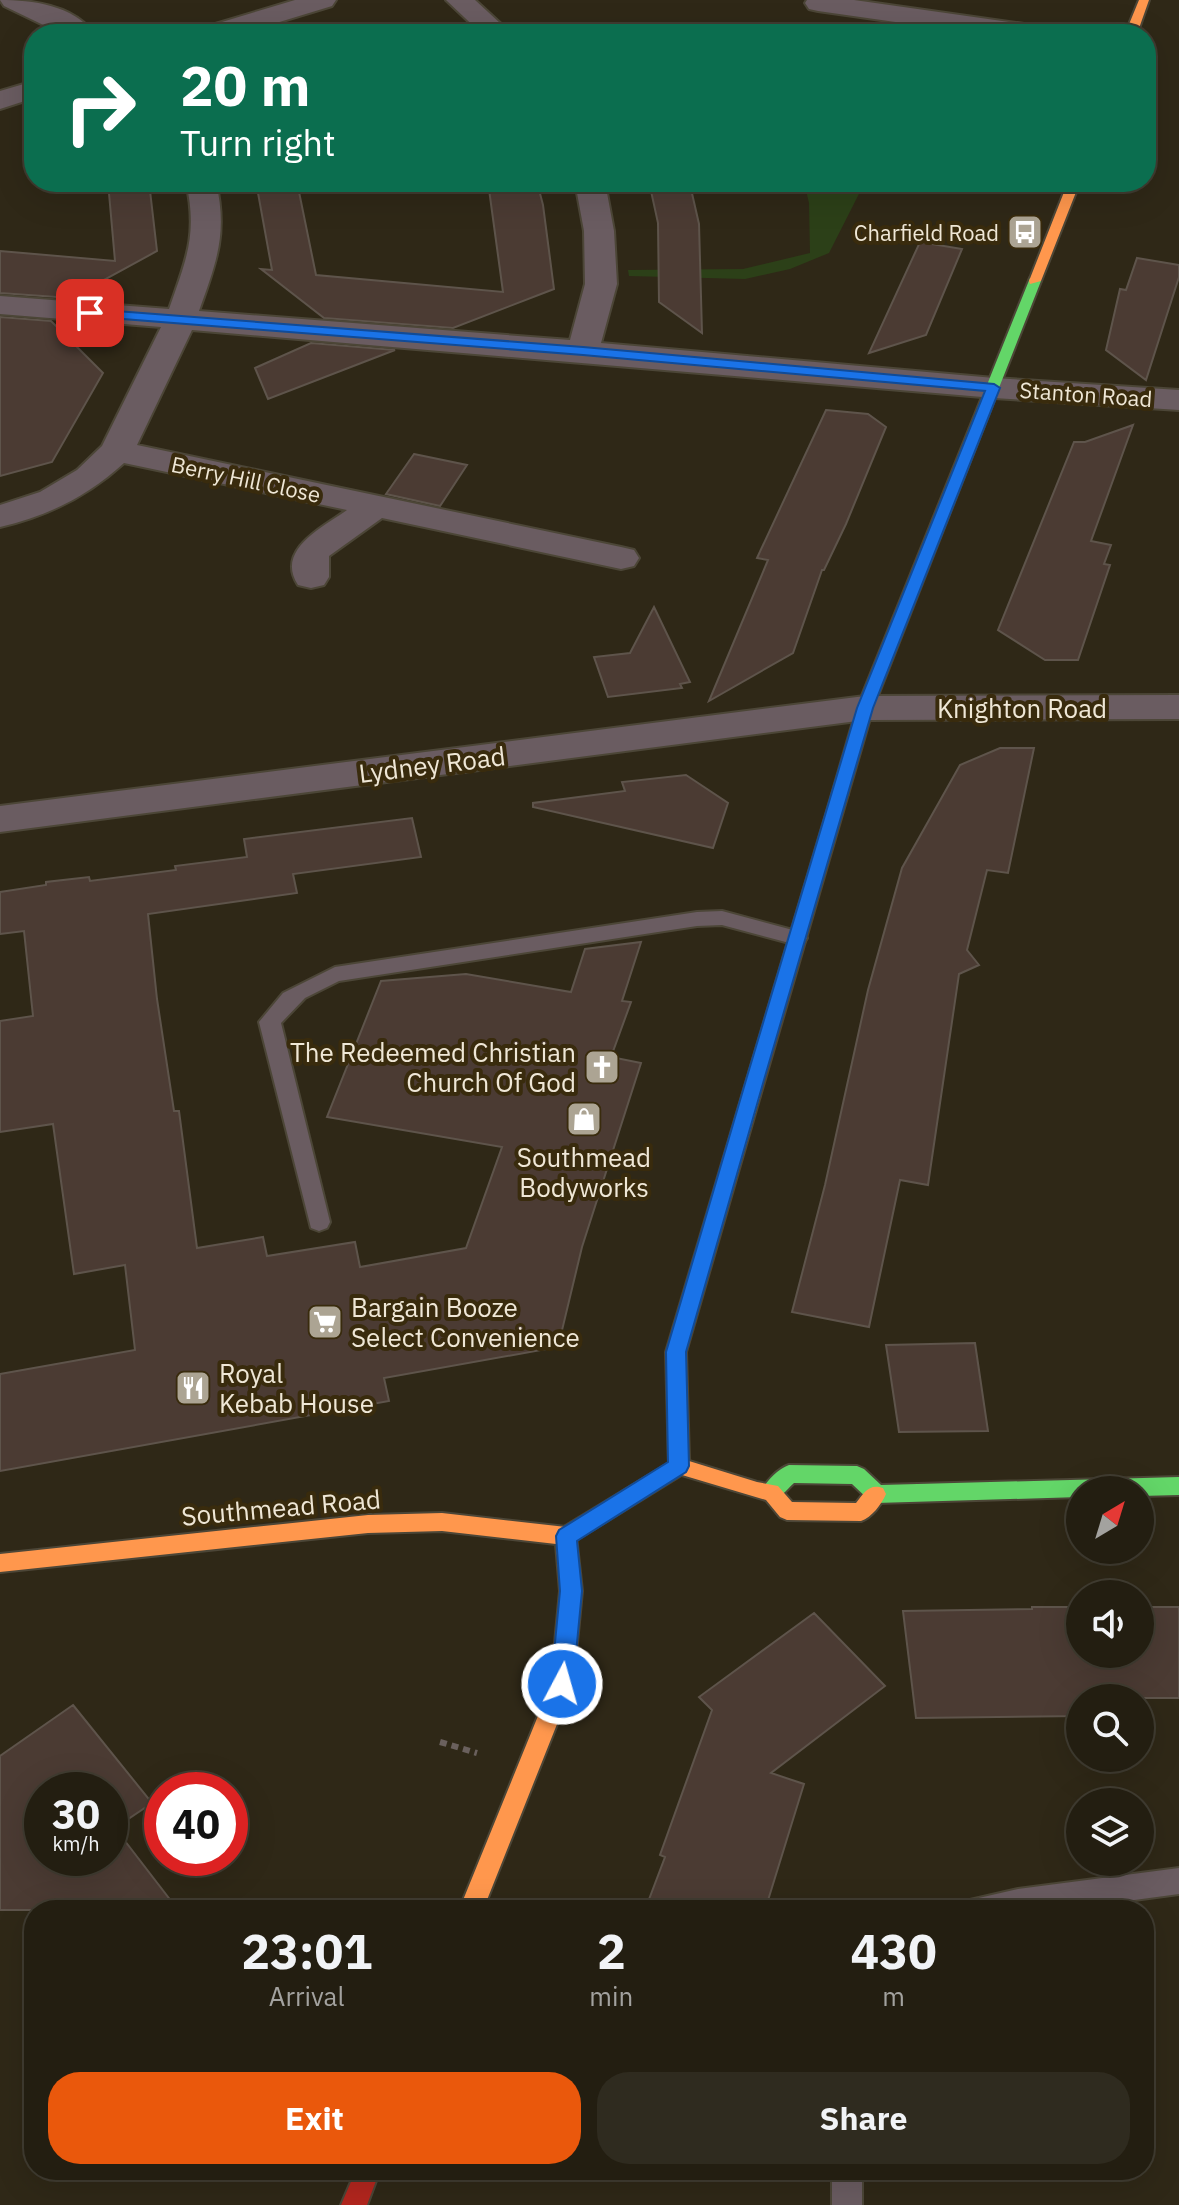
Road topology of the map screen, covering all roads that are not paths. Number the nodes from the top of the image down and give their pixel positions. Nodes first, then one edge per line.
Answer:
1 (13, 0) edge
2 (323, 0) edge
3 (459, 0) edge
4 (1144, 0) edge
5 (818, 3) dead end
6 (66, 24) edge
7 (245, 24) edge
8 (487, 24) edge
9 (967, 24) edge
10 (1135, 24) edge
11 (24, 92) edge
12 (0, 100) edge
13 (203, 192) edge
14 (592, 192) edge
15 (1070, 192) edge
16 (0, 305) edge
17 (180, 321) junction
18 (583, 351) junction
19 (994, 388) junction
20 (1179, 400) edge
21 (117, 451) junction
22 (374, 507) junction
23 (0, 517) edge
24 (621, 558) dead end
25 (311, 577) dead end
26 (1179, 707) edge
27 (865, 708) junction
28 (0, 819) edge
29 (797, 938) junction
30 (319, 1222) dead end
31 (679, 1466) junction
32 (1179, 1486) edge
33 (771, 1492) junction
34 (876, 1494) junction
35 (566, 1536) junction
36 (0, 1563) edge
37 (1179, 1881) edge
38 (475, 1900) edge
39 (1033, 1900) edge
40 (364, 2180) edge
41 (847, 2180) edge
42 (354, 2205) edge
43 (847, 2205) edge

1 - 6 street
2 - 7 street
3 - 8 street
4 - 10 street
5 - 9 street
11 - 12 street
13 - 17 street
14 - 18 street
15 - 19 street
16 - 17 street
17 - 18 street
17 - 21 street
18 - 19 street
19 - 20 street, Stanton Road
19 - 27 street
21 - 22 street, Berry Hill Close
21 - 23 street
22 - 24 street, Berry Hill Close
22 - 25 street, Berry Hill Close
26 - 27 street, Knighton Road
27 - 28 street, Lydney Road
27 - 29 street
29 - 30 lane
29 - 31 street
31 - 33 street
31 - 35 street
32 - 34 street
33 - 34 street
33 - 34 street
35 - 36 street, Southmead Road
35 - 38 street
37 - 39 lane
40 - 42 street
41 - 43 lane

